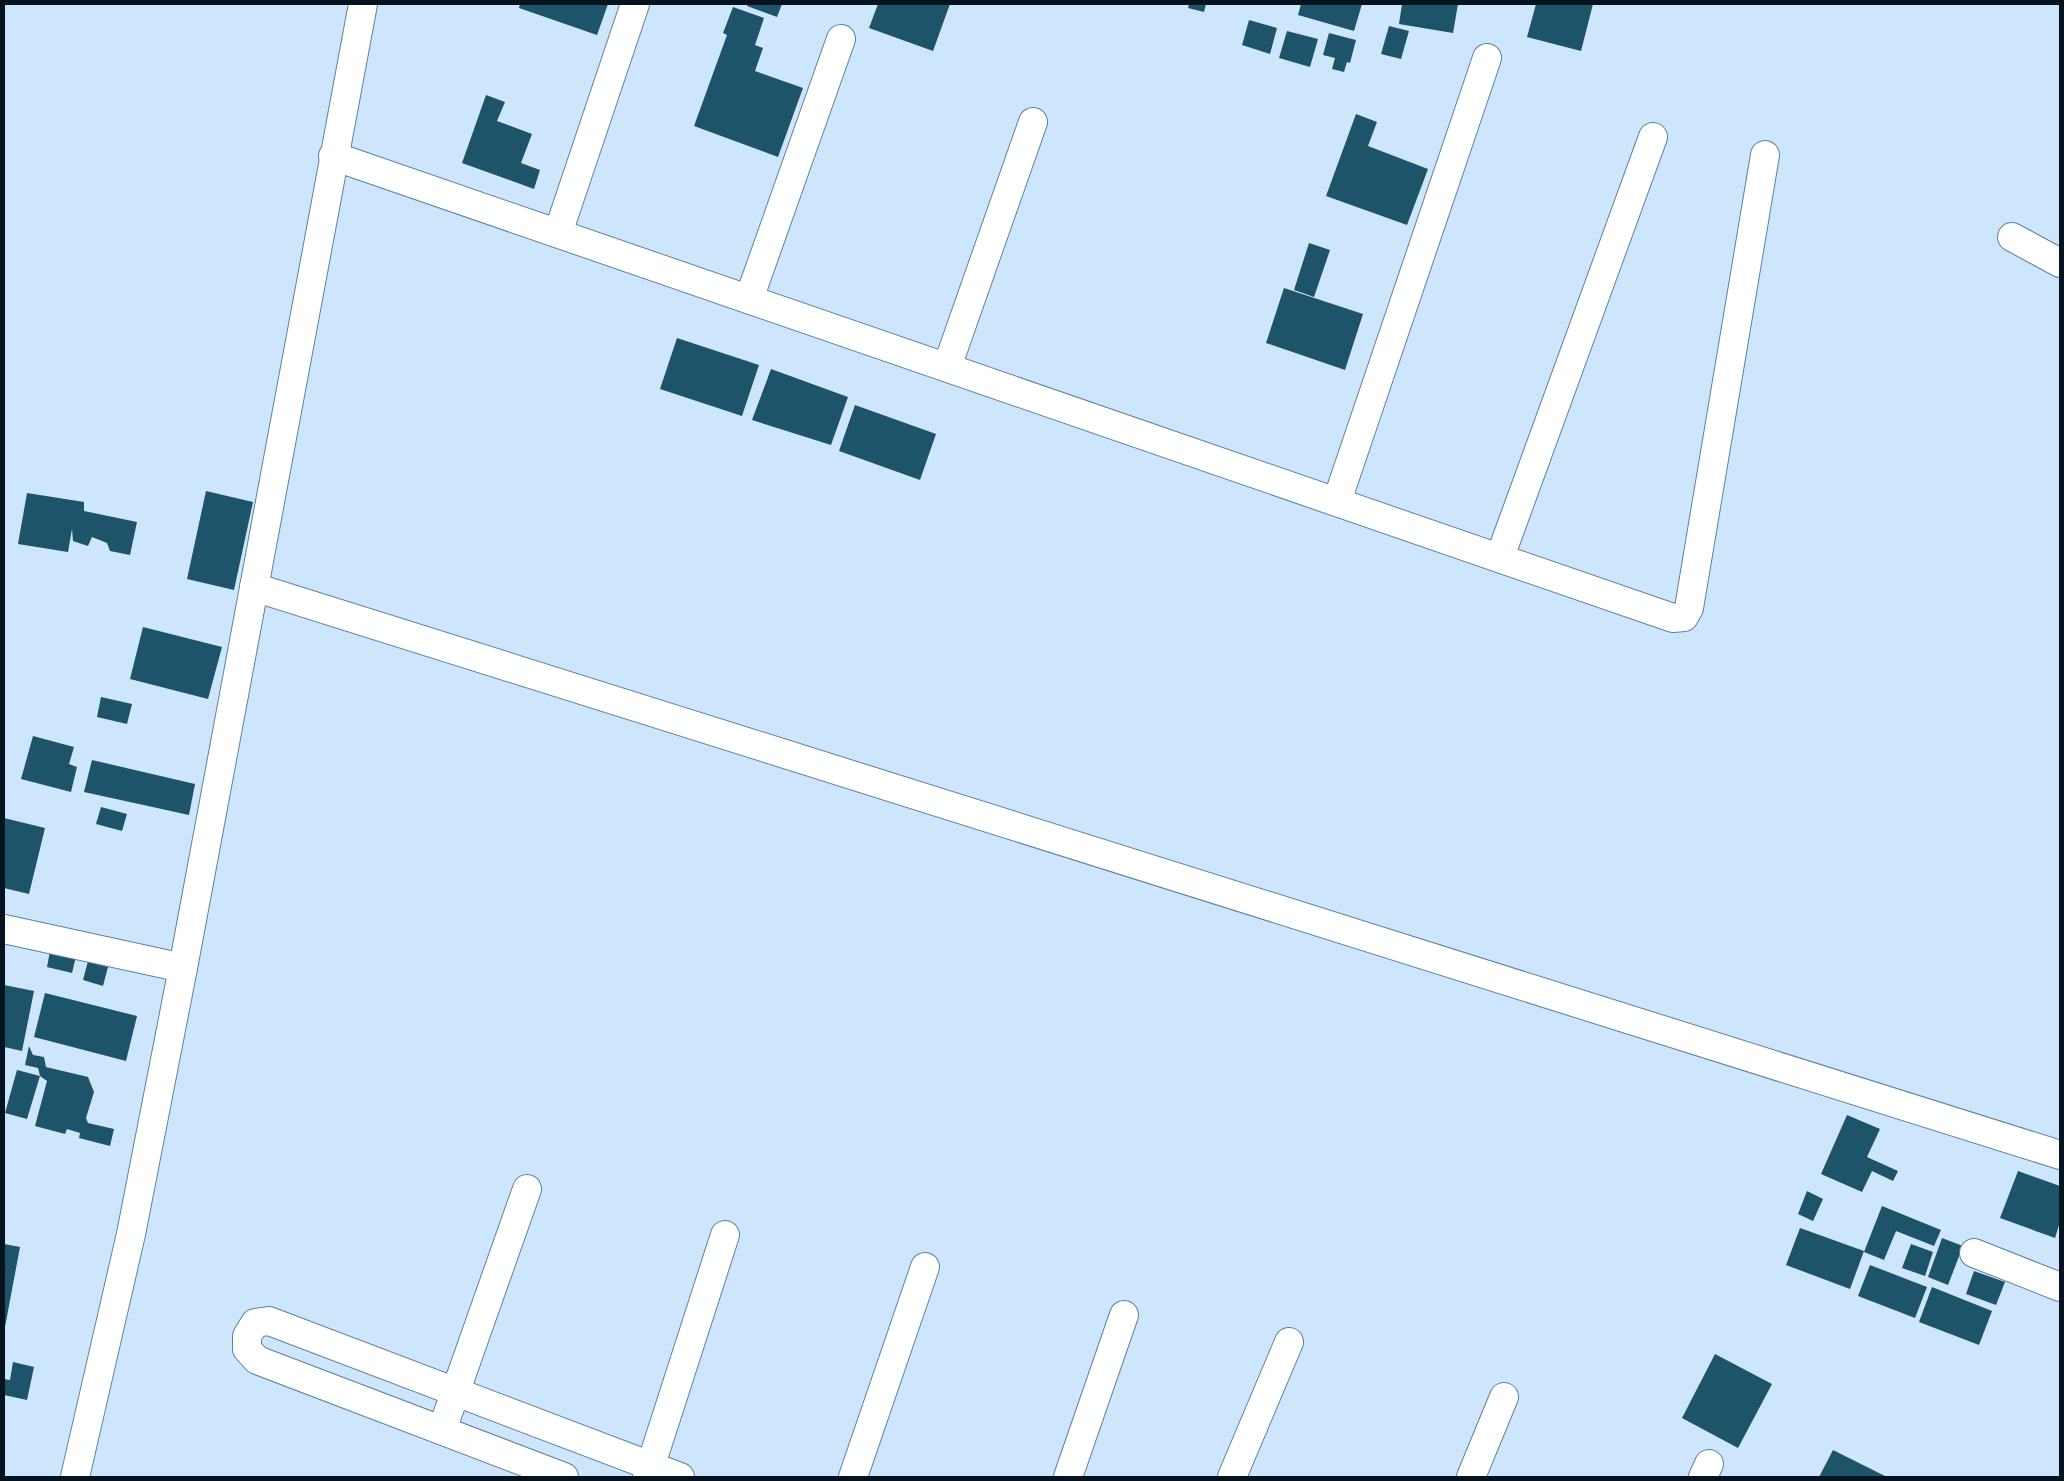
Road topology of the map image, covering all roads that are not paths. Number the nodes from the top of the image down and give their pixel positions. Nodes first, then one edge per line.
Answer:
1 (363, 4) edge
2 (635, 4) edge
3 (841, 39) dead end
4 (1487, 58) dead end
5 (1033, 122) dead end
6 (1652, 137) dead end
7 (1765, 155) dead end
8 (334, 156) junction
9 (558, 233) junction
10 (2012, 237) dead end
11 (2060, 264) edge
12 (749, 299) junction
13 (946, 367) junction
14 (1337, 501) junction
15 (1500, 557) junction
16 (254, 587) junction
17 (4, 929) edge
18 (184, 968) junction
19 (2060, 1155) edge
20 (527, 1188) dead end
21 (725, 1235) dead end
22 (1974, 1253) dead end
23 (926, 1267) dead end
24 (2060, 1287) edge
25 (1124, 1315) dead end
26 (1288, 1342) dead end
27 (361, 1356) junction
28 (455, 1392) junction
29 (348, 1394) junction
30 (1504, 1397) dead end
31 (442, 1430) junction
32 (648, 1472) edge
33 (75, 1477) edge
34 (564, 1477) edge
35 (680, 1477) edge
36 (853, 1477) edge
37 (1068, 1477) edge
38 (1232, 1477) edge
39 (1470, 1477) edge

1 - 8 street
2 - 9 street
3 - 12 street
4 - 14 street
5 - 13 street
6 - 15 street
7 - 15 street
8 - 9 street
8 - 16 street
9 - 12 street
10 - 11 street
12 - 13 street
13 - 14 street
14 - 15 street
16 - 18 street
16 - 19 street
17 - 18 street
18 - 33 street
20 - 28 street
21 - 32 street
22 - 24 street
23 - 36 street
25 - 37 street
26 - 38 street
27 - 28 street
27 - 29 street
27 - 29 street
28 - 31 street
28 - 32 street
29 - 31 street
30 - 39 street
31 - 34 street
32 - 35 street

